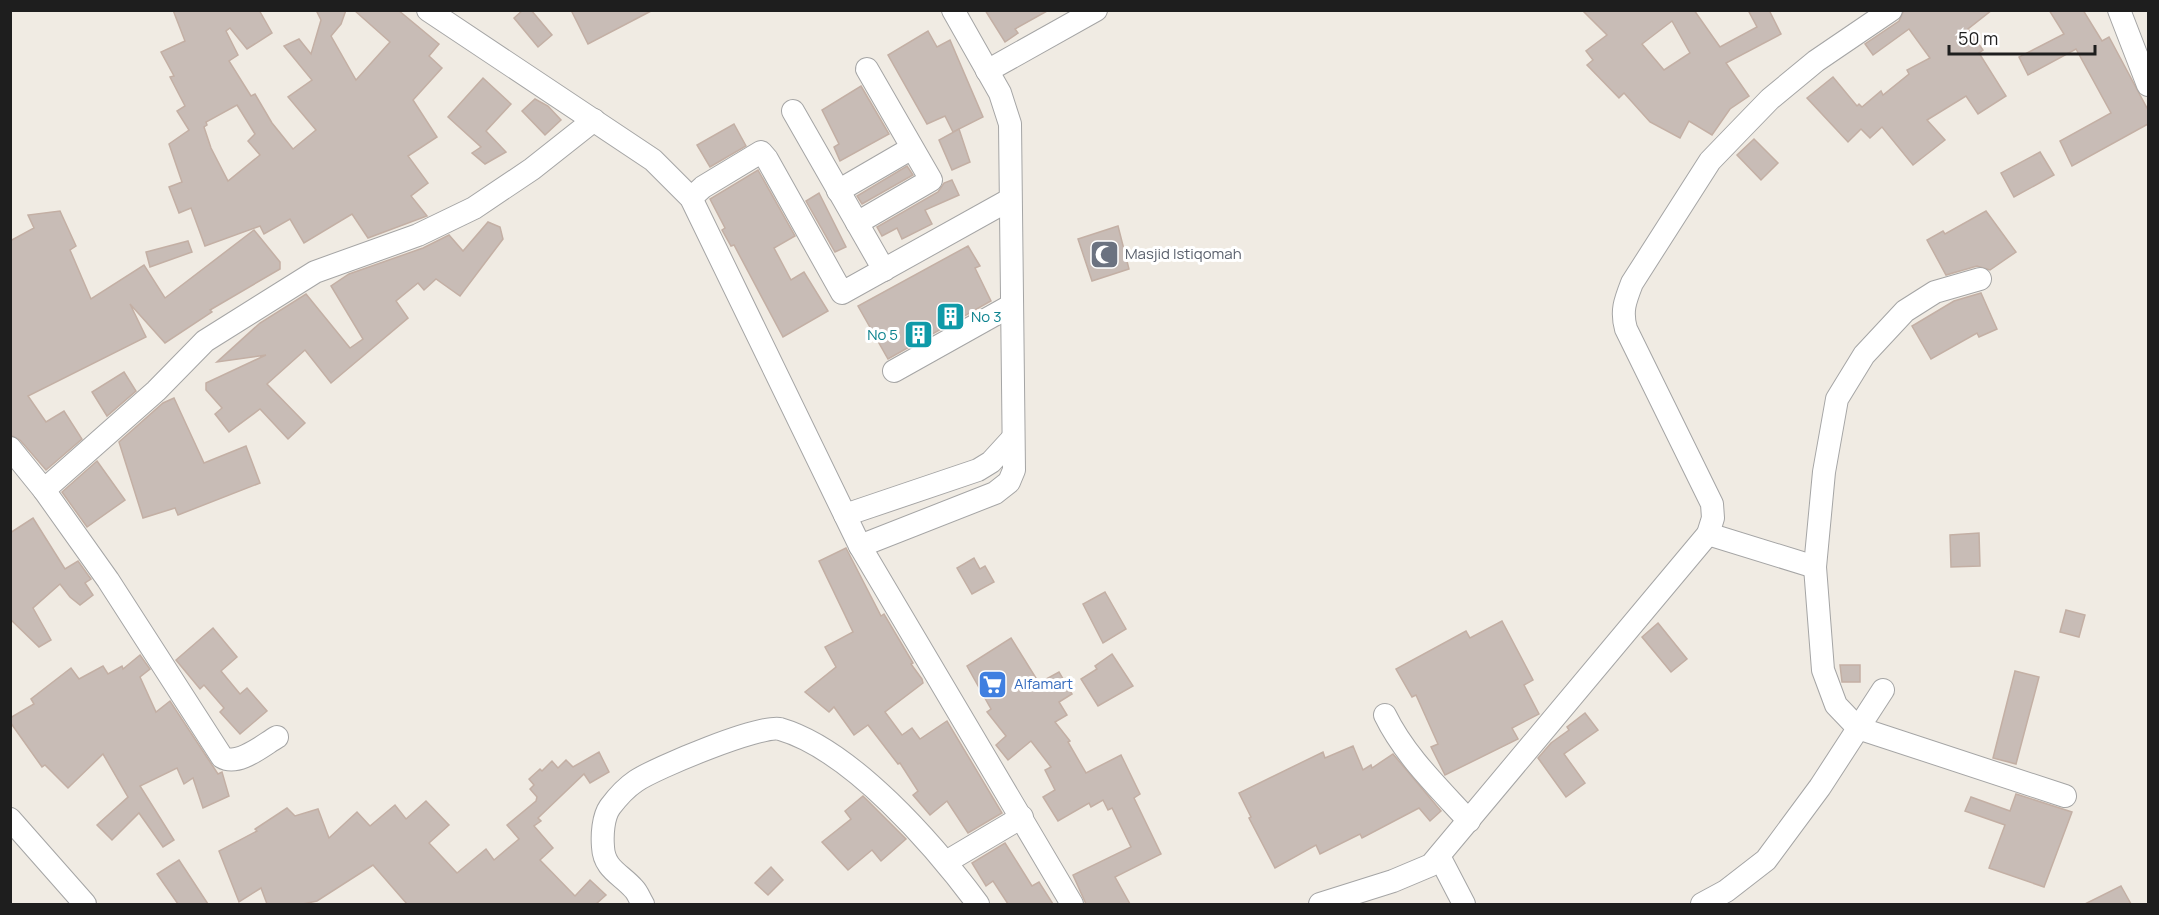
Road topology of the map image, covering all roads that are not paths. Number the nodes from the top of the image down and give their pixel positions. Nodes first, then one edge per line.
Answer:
1 (429, 10) edge
2 (953, 10) edge
3 (1096, 10) edge
4 (1890, 10) edge
5 (2119, 10) edge
6 (867, 69) dead end
7 (987, 71) junction
8 (2148, 85) edge
9 (793, 111) dead end
10 (594, 120) junction
11 (912, 148) junction
12 (838, 190) junction
13 (691, 198) junction
14 (1009, 200) junction
15 (857, 223) junction
16 (884, 270) junction
17 (1980, 279) dead end
18 (1012, 305) junction
19 (894, 371) dead end
20 (1012, 439) junction
21 (10, 448) edge
22 (44, 490) junction
23 (845, 515) junction
24 (1708, 534) junction
25 (861, 546) junction
26 (1815, 567) junction
27 (1883, 690) dead end
28 (1385, 715) dead end
29 (1858, 728) junction
30 (277, 737) dead end
31 (2066, 796) dead end
32 (1022, 817) junction
33 (10, 819) edge
34 (1469, 821) junction
35 (1440, 856) junction
36 (946, 862) junction
37 (86, 904) edge
38 (643, 904) edge
39 (978, 904) edge
40 (1072, 904) edge
41 (1320, 904) edge
42 (1464, 904) edge
43 (1702, 904) edge

1 - 10 street
2 - 7 street
3 - 7 street
4 - 24 street
5 - 8 street
6 - 11 street
7 - 14 street
9 - 12 street
10 - 13 street
10 - 22 street
11 - 12 street
11 - 15 street
12 - 15 street
13 - 16 street
13 - 23 street
14 - 16 street
14 - 18 street
15 - 16 street
17 - 26 street
18 - 19 street
18 - 20 street
20 - 23 street
20 - 25 street
21 - 22 street
22 - 30 street
23 - 25 street
24 - 26 street
24 - 34 street
25 - 32 street
26 - 29 street
27 - 29 street
28 - 34 street
29 - 31 street
29 - 43 street
32 - 36 street
32 - 40 street
33 - 37 street
34 - 35 street
35 - 41 street
35 - 42 street
36 - 38 street
36 - 39 street

